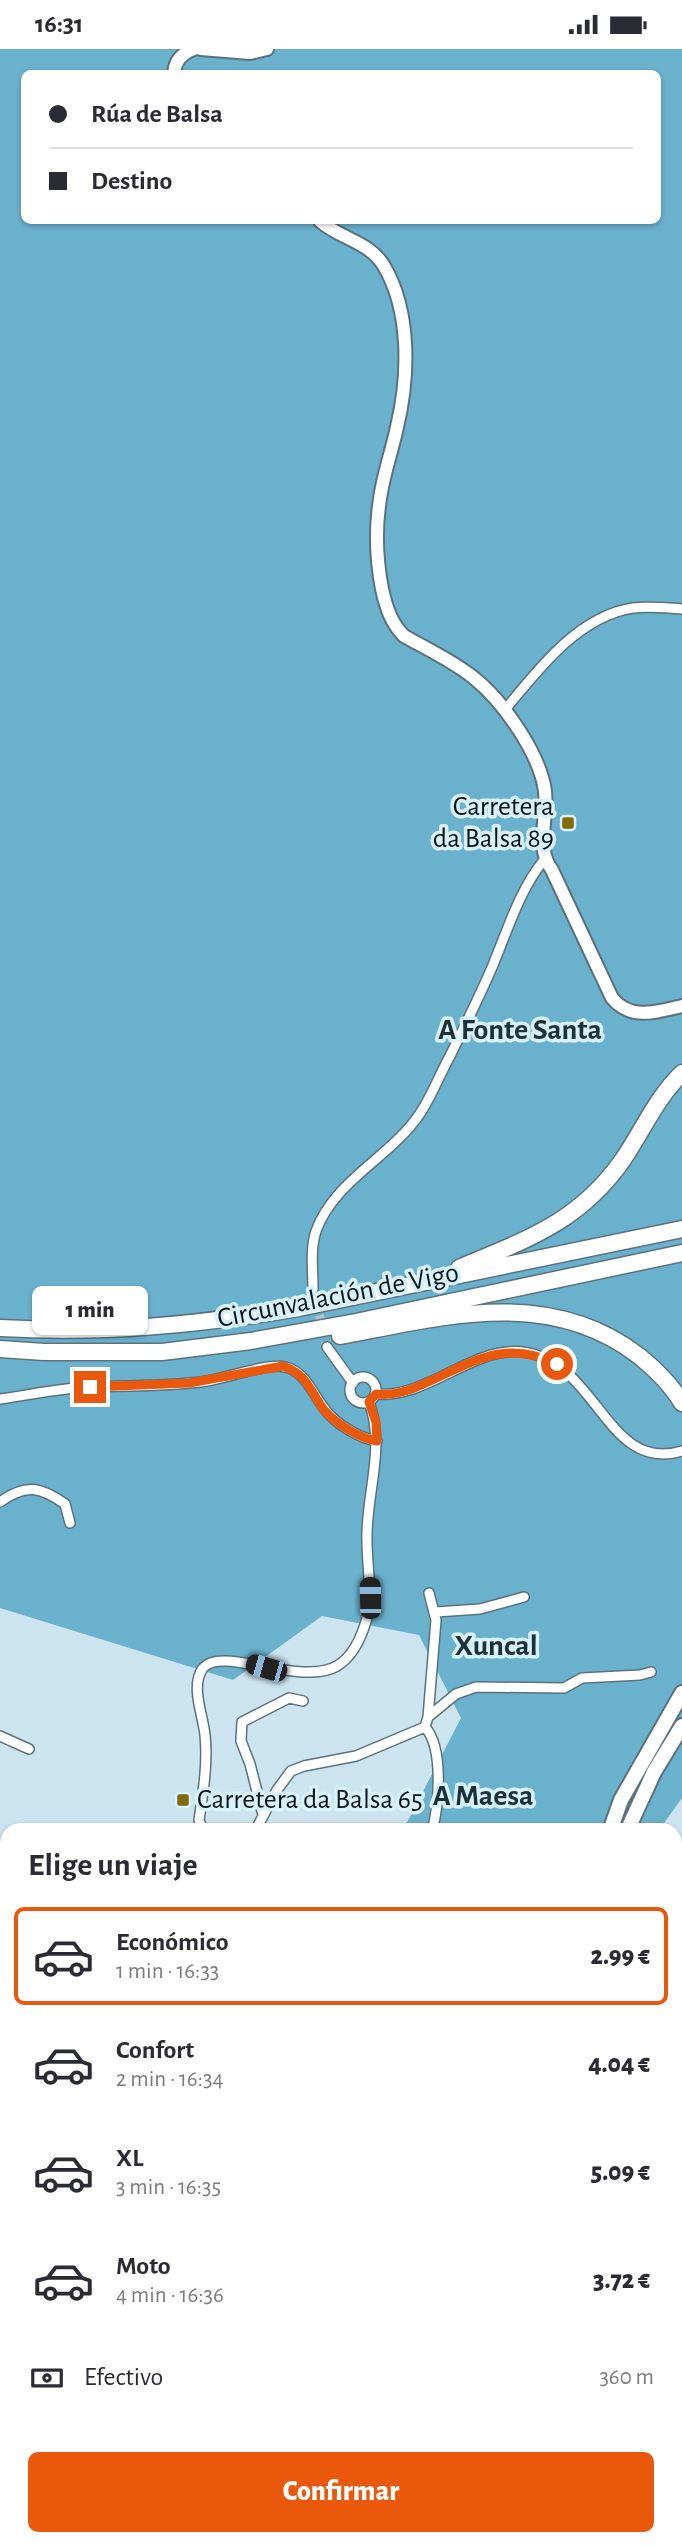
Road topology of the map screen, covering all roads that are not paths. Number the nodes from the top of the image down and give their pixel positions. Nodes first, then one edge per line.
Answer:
1 (194, 49) edge
2 (201, 49) edge
3 (267, 49) edge
4 (175, 70) edge
5 (324, 224) edge
6 (682, 609) edge
7 (504, 711) junction
8 (544, 860) junction
9 (682, 1006) edge
10 (682, 1073) edge
11 (682, 1229) edge
12 (682, 1253) edge
13 (437, 1280) junction
14 (313, 1289) tunnel mouth
15 (0, 1328) edge
16 (251, 1341) junction
17 (327, 1347) tunnel mouth
18 (0, 1349) edge
19 (353, 1383) junction
20 (372, 1398) junction
21 (0, 1399) edge
22 (682, 1403) edge
23 (377, 1441) junction
24 (682, 1451) edge
25 (0, 1502) edge
26 (71, 1523) dead end
27 (429, 1593) dead end
28 (524, 1597) dead end
29 (436, 1612) junction
30 (651, 1672) dead end
31 (682, 1693) edge
32 (303, 1701) dead end
33 (427, 1722) junction
34 (682, 1726) edge
35 (0, 1736) edge
36 (29, 1749) dead end
37 (263, 1815) junction
38 (200, 1823) edge
39 (259, 1823) edge
40 (433, 1823) edge
41 (613, 1823) edge
42 (630, 1823) edge

1 - 4 street
2 - 3 street
5 - 7 street
6 - 7 street
7 - 8 street
8 - 9 street
8 - 14 street
10 - 13 highway
11 - 13 highway, Circunvalación de Vigo
12 - 16 highway, Circunvalación de Vigo
13 - 15 highway, Circunvalación de Vigo
16 - 18 highway, Circunvalación de Vigo
16 - 22 highway
17 - 19 street
19 - 20 street
19 - 20 street
20 - 23 street
20 - 24 street
21 - 23 street
23 - 38 street
25 - 26 street
27 - 29 street
28 - 29 street
29 - 33 street
30 - 33 street
31 - 41 main road
32 - 37 street
33 - 37 street
33 - 40 street
34 - 42 main road
35 - 36 street
37 - 39 street

